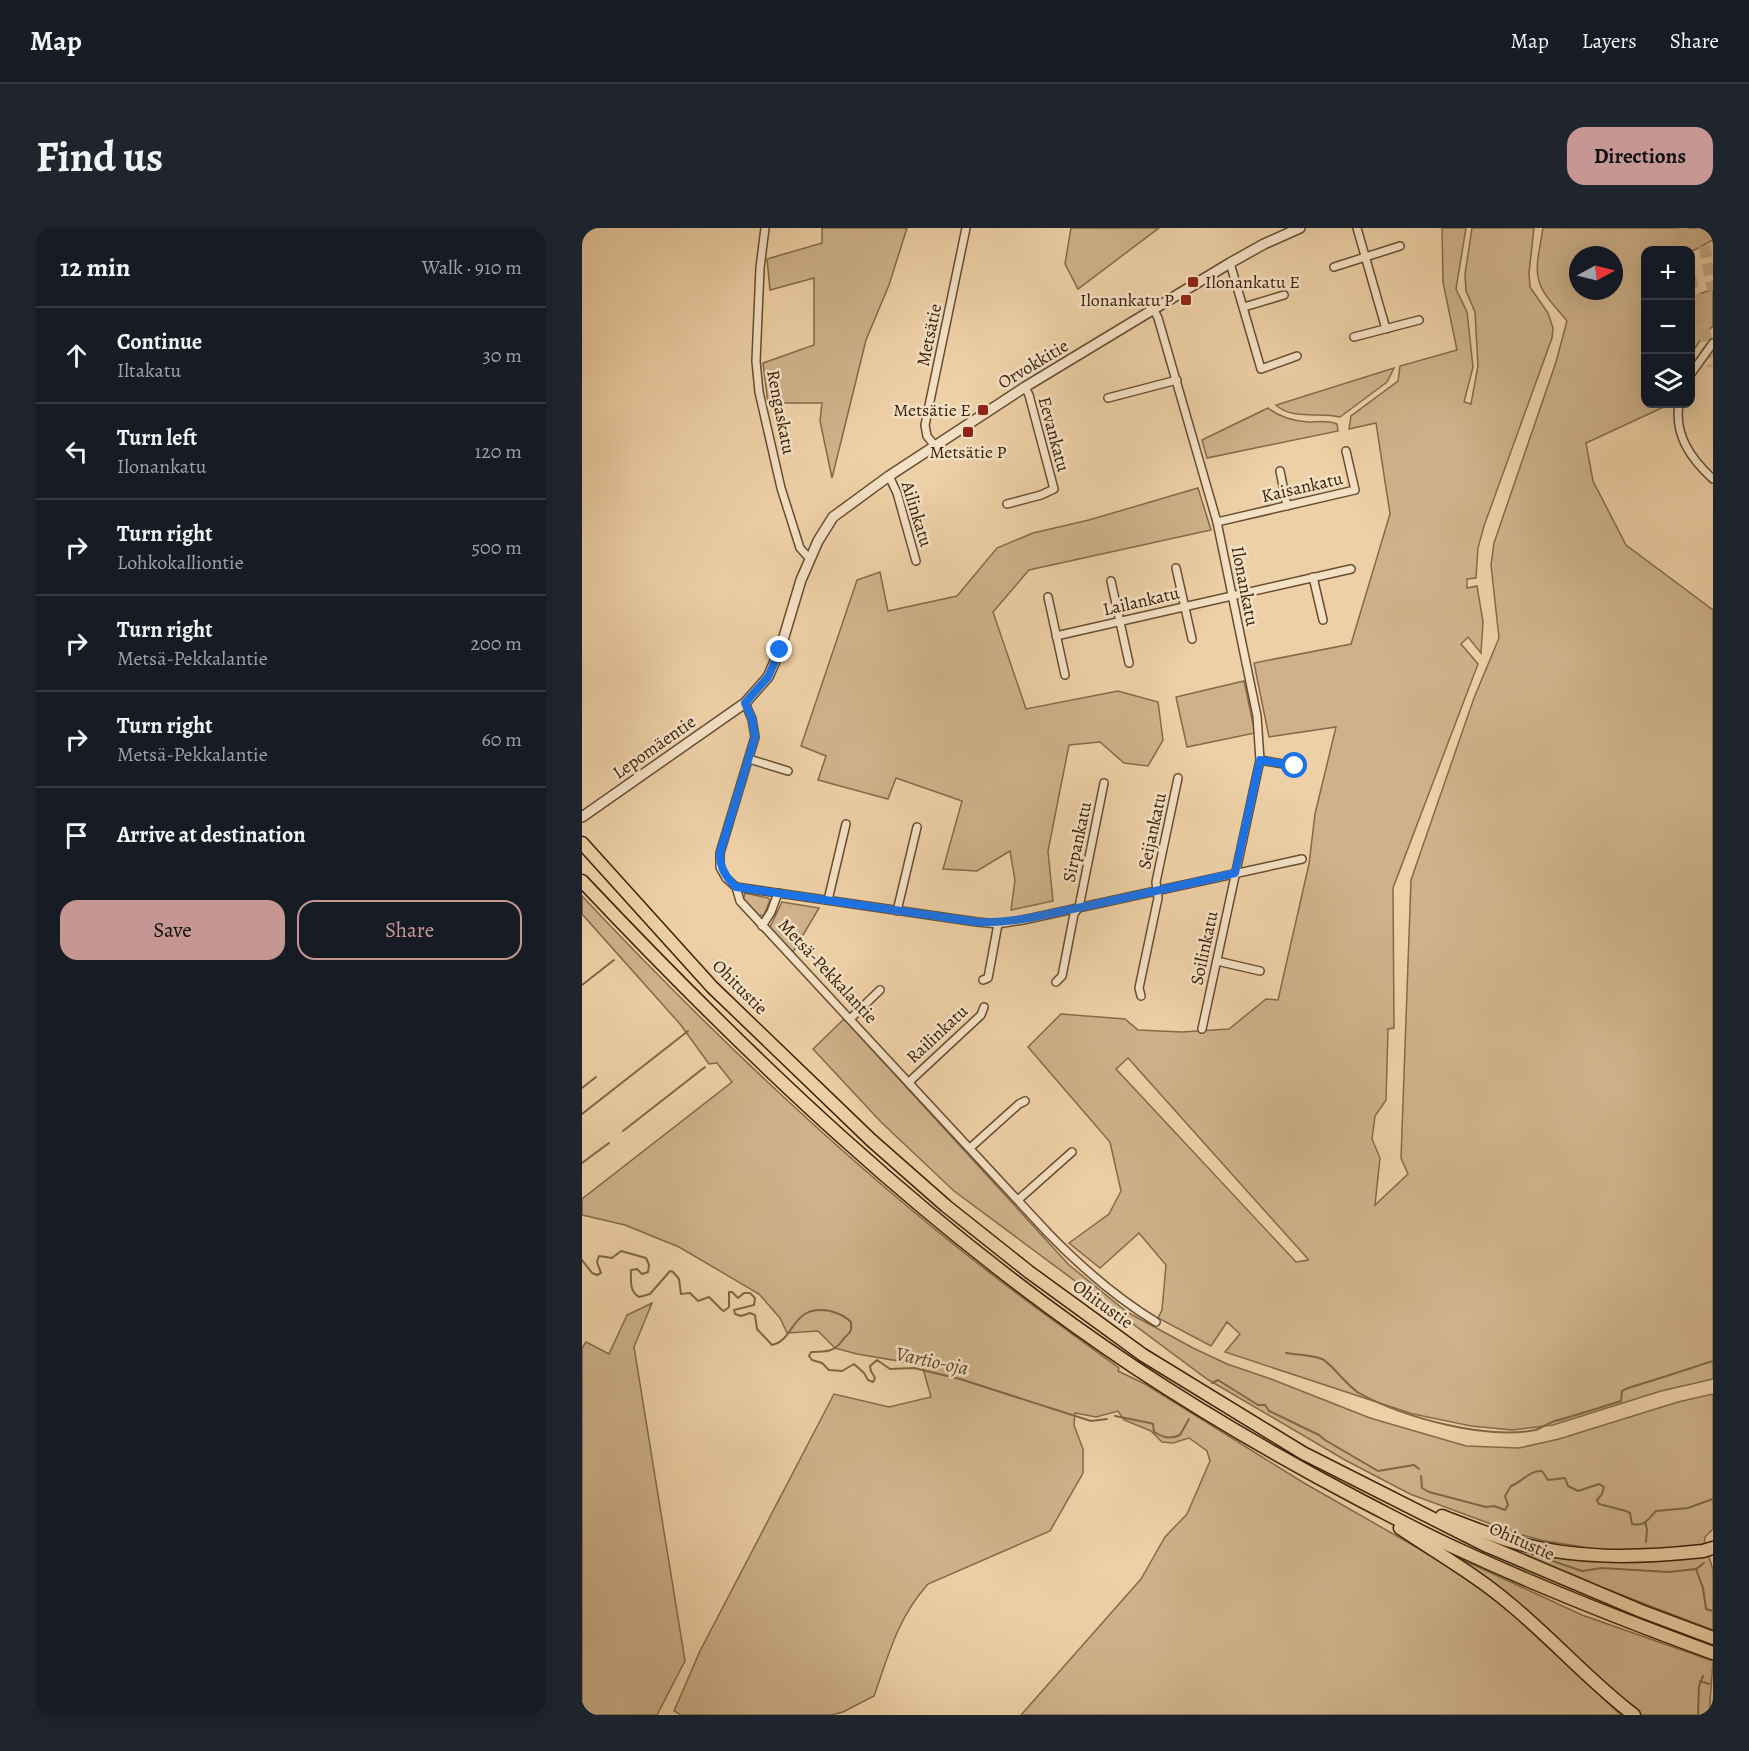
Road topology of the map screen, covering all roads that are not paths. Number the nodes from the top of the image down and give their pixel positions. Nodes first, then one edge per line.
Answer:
1 (765, 228) edge
2 (966, 228) edge
3 (1300, 228) edge
4 (1358, 228) edge
5 (1400, 246) dead end
6 (1366, 258) junction
7 (1230, 263) junction
8 (1334, 267) dead end
9 (1284, 295) dead end
10 (1244, 307) junction
11 (1154, 310) junction
12 (1419, 320) dead end
13 (1386, 329) junction
14 (1354, 337) dead end
15 (1713, 343) edge
16 (1297, 356) dead end
17 (1695, 368) edge
18 (1177, 380) junction
19 (1025, 387) junction
20 (1108, 398) dead end
21 (1679, 408) edge
22 (935, 446) junction
23 (1346, 451) dead end
24 (1280, 471) dead end
25 (889, 476) junction
26 (1713, 479) edge
27 (1007, 504) dead end
28 (1287, 506) junction
29 (1217, 522) junction
30 (810, 559) junction
31 (916, 561) dead end
32 (1176, 568) dead end
33 (1351, 569) dead end
34 (1313, 577) junction
35 (1112, 581) dead end
36 (1232, 596) junction
37 (1048, 597) dead end
38 (1185, 606) junction
39 (1323, 620) dead end
40 (1120, 621) junction
41 (1056, 636) junction
42 (1192, 639) dead end
43 (1129, 663) dead end
44 (1065, 675) dead end
45 (745, 703) junction
46 (749, 759) junction
47 (1260, 760) junction
48 (1295, 766) dead end
49 (788, 771) dead end
50 (1178, 778) dead end
51 (1104, 783) dead end
52 (582, 817) edge
53 (846, 824) dead end
54 (917, 827) dead end
55 (582, 843) edge
56 (1302, 859) dead end
57 (1235, 873) junction
58 (582, 881) edge
59 (736, 887) junction
60 (1157, 891) junction
61 (778, 893) junction
62 (828, 900) junction
63 (1079, 908) junction
64 (897, 911) junction
65 (998, 924) junction
66 (762, 926) junction
67 (1217, 961) junction
68 (1260, 971) dead end
69 (983, 980) dead end
70 (1056, 982) dead end
71 (880, 990) dead end
72 (1141, 996) dead end
73 (984, 1006) dead end
74 (850, 1019) junction
75 (1202, 1029) dead end
76 (909, 1082) junction
77 (1025, 1101) dead end
78 (970, 1148) junction
79 (1072, 1152) dead end
80 (1018, 1200) junction
81 (1156, 1322) dead end
82 (1371, 1488) junction
83 (1360, 1500) junction
84 (1713, 1548) edge
85 (1713, 1638) edge
86 (1713, 1653) edge
87 (1634, 1715) edge

1 - 30 street, Rengaskatu
2 - 22 street, Metsätie
3 - 7 street, Orvokkitie
4 - 6 street
5 - 6 street
6 - 8 street
6 - 13 street
7 - 10 street
7 - 11 street, Orvokkitie
9 - 10 street
10 - 16 street
11 - 18 street, Ilonankatu
11 - 19 street, Orvokkitie
12 - 13 street
13 - 14 street
15 - 17 street
18 - 20 street
18 - 29 street, Ilonankatu
19 - 22 street, Orvokkitie
19 - 27 street, Eevankatu
21 - 26 street
22 - 25 street, Orvokkitie
23 - 28 street, Kaisankatu
24 - 28 street
25 - 30 street, Orvokkitie
25 - 31 street, Ailinkatu
28 - 29 street, Kaisankatu
29 - 36 street, Ilonankatu
30 - 45 street
32 - 38 street
33 - 34 street, Lailankatu
34 - 36 street, Lailankatu
34 - 39 street
35 - 40 street
36 - 38 street, Lailankatu
36 - 47 street, Ilonankatu
37 - 41 street
38 - 40 street, Lailankatu
38 - 42 street
40 - 41 street, Lailankatu
40 - 43 street
41 - 44 street
45 - 46 street, Metsä-Pekkalantie
45 - 52 street, Lepomäentie
46 - 49 street
46 - 59 street, Metsä-Pekkalantie
47 - 48 street
47 - 57 street, Ilonankatu
50 - 60 street, Seijankatu
51 - 63 street, Sirpankatu
53 - 62 street
54 - 64 street
55 - 82 highway, Ohitustie
56 - 57 street
57 - 60 street
57 - 67 street, Soilinkatu
58 - 83 highway, Ohitustie
59 - 61 street
59 - 66 street, Metsä-Pekkalantie
60 - 63 street
60 - 72 street, Seijankatu
61 - 62 street
61 - 66 street
62 - 64 street
63 - 65 street
63 - 70 street, Sirpankatu
64 - 65 street
65 - 69 street
66 - 74 street, Metsä-Pekkalantie
67 - 68 street
67 - 75 street, Soilinkatu
71 - 74 street
73 - 76 street, Railinkatu
74 - 76 street, Metsä-Pekkalantie
76 - 78 street, Metsä-Pekkalantie
77 - 78 street
78 - 80 street, Metsä-Pekkalantie
79 - 80 street
80 - 81 street, Metsä-Pekkalantie
82 - 84 highway
82 - 85 highway, Ohitustie
83 - 86 highway, Ohitustie
83 - 87 highway

